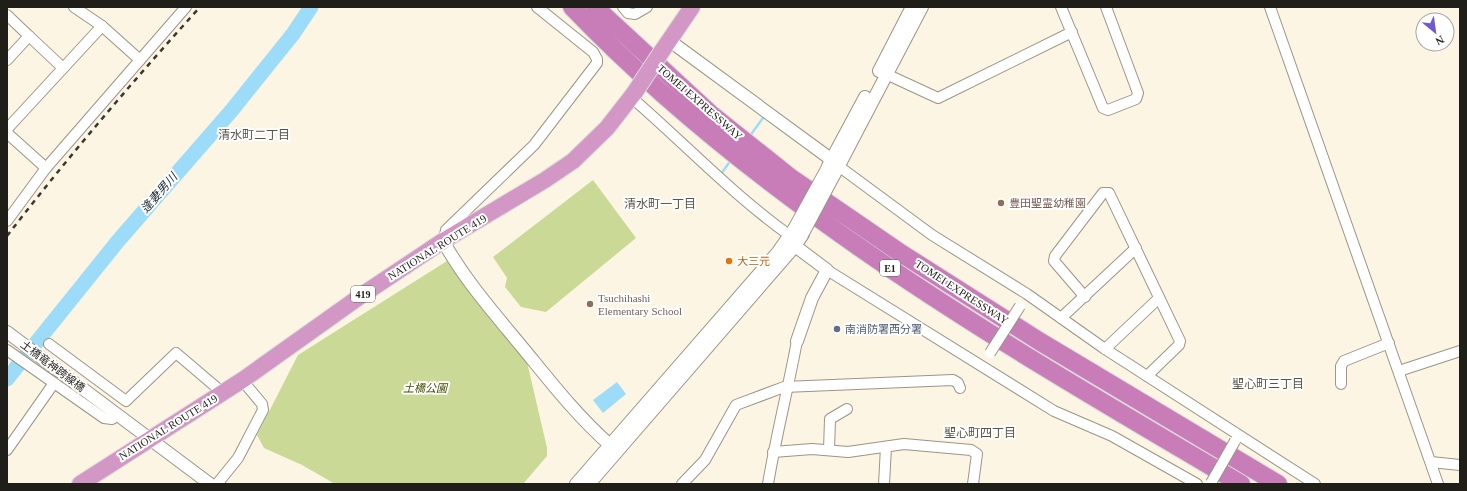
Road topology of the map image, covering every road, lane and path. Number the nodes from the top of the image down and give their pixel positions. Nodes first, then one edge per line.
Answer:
1 (74, 7) edge
2 (186, 7) edge
3 (537, 7) edge
4 (572, 7) edge
5 (595, 7) edge
6 (623, 7) edge
7 (647, 7) edge
8 (692, 7) edge
9 (912, 7) edge
10 (922, 7) edge
11 (1061, 7) edge
12 (1270, 7) edge
13 (1110, 8) edge
14 (88, 11) edge
15 (7, 15) edge
16 (102, 26) junction
17 (1072, 32) junction
18 (29, 36) junction
19 (666, 46) junction
20 (7, 60) edge
21 (140, 60) junction
22 (63, 68) junction
23 (886, 74) junction
24 (633, 95) junction
25 (7, 130) edge
26 (7, 133) edge
27 (46, 168) junction
28 (833, 168) junction
29 (7, 221) edge
30 (797, 236) junction
31 (443, 241) junction
32 (1136, 248) junction
33 (828, 270) junction
34 (1027, 294) junction
35 (1085, 297) junction
36 (1159, 298) junction
37 (1061, 318) junction
38 (797, 341) joint
39 (1389, 343) junction
40 (49, 344) dead end
41 (9, 345) edge
42 (1105, 349) junction
43 (1460, 351) edge
44 (981, 366) junction
45 (1399, 371) junction
46 (1147, 376) junction
47 (242, 380) junction
48 (54, 383) junction
49 (1341, 384) dead end
50 (789, 386) junction
51 (960, 388) dead end
52 (223, 393) junction
53 (847, 409) dead end
54 (119, 415) junction
55 (1238, 438) junction
56 (150, 439) junction
57 (610, 445) junction
58 (886, 447) junction
59 (7, 450) edge
60 (829, 450) junction
61 (773, 452) junction
62 (1431, 462) junction
63 (1460, 465) edge
64 (80, 484) edge
65 (210, 484) edge
66 (216, 484) edge
67 (576, 484) edge
68 (589, 484) edge
69 (682, 484) edge
70 (768, 484) edge
71 (884, 484) edge
72 (974, 484) edge
73 (1197, 484) edge
74 (1211, 484) edge
75 (1241, 484) edge
76 (1278, 484) edge
77 (1315, 484) edge
78 (1438, 484) edge

1 - 14 street
2 - 21 street
3 - 31 street
4 - 75 highway, TOMEI EXPRESSWAY / E1
5 - 76 highway, TOMEI EXPRESSWAY / E1
6 - 7 street
8 - 19 highway, NATIONAL ROUTE 419 / 419
9 - 28 street
10 - 23 street
11 - 17 street
12 - 39 street
13 - 17 street
14 - 16 street
15 - 18 street
16 - 21 street
16 - 22 street
17 - 23 street
18 - 20 street
18 - 22 street
19 - 24 highway, NATIONAL ROUTE 419 / 419, bridge
19 - 28 street
21 - 27 street
22 - 25 street
23 - 28 street
24 - 30 street
24 - 31 highway, NATIONAL ROUTE 419 / 419
26 - 27 street
27 - 29 street
28 - 30 street, bridge
28 - 34 street
30 - 33 street
30 - 57 street
30 - 68 street
31 - 47 highway, NATIONAL ROUTE 419 / 419
31 - 57 street
32 - 35 street
32 - 35 street
32 - 36 street
33 - 38 street
33 - 44 street
34 - 37 street
34 - 44 street, bridge
35 - 37 street
36 - 42 street
36 - 46 street
37 - 42 street
38 - 50 street
39 - 45 street
39 - 49 street
40 - 52 street
41 - 48 street
41 - 54 street, 土橋竜神跨線橋
42 - 46 street
43 - 45 street
44 - 73 street
45 - 62 street
46 - 55 street
47 - 52 highway, NATIONAL ROUTE 419 / 419
47 - 66 street
48 - 54 street
48 - 59 street
50 - 51 street
50 - 61 street
50 - 69 street
52 - 56 highway, NATIONAL ROUTE 419 / 419
53 - 60 street
54 - 56 street, 土橋竜神跨線橋
55 - 74 street, bridge
55 - 77 street
56 - 64 highway, NATIONAL ROUTE 419 / 419
56 - 65 street, 土橋竜神跨線橋
57 - 67 street
58 - 60 street
58 - 71 street
58 - 72 street
60 - 61 street
61 - 70 street
62 - 63 street
62 - 78 street

